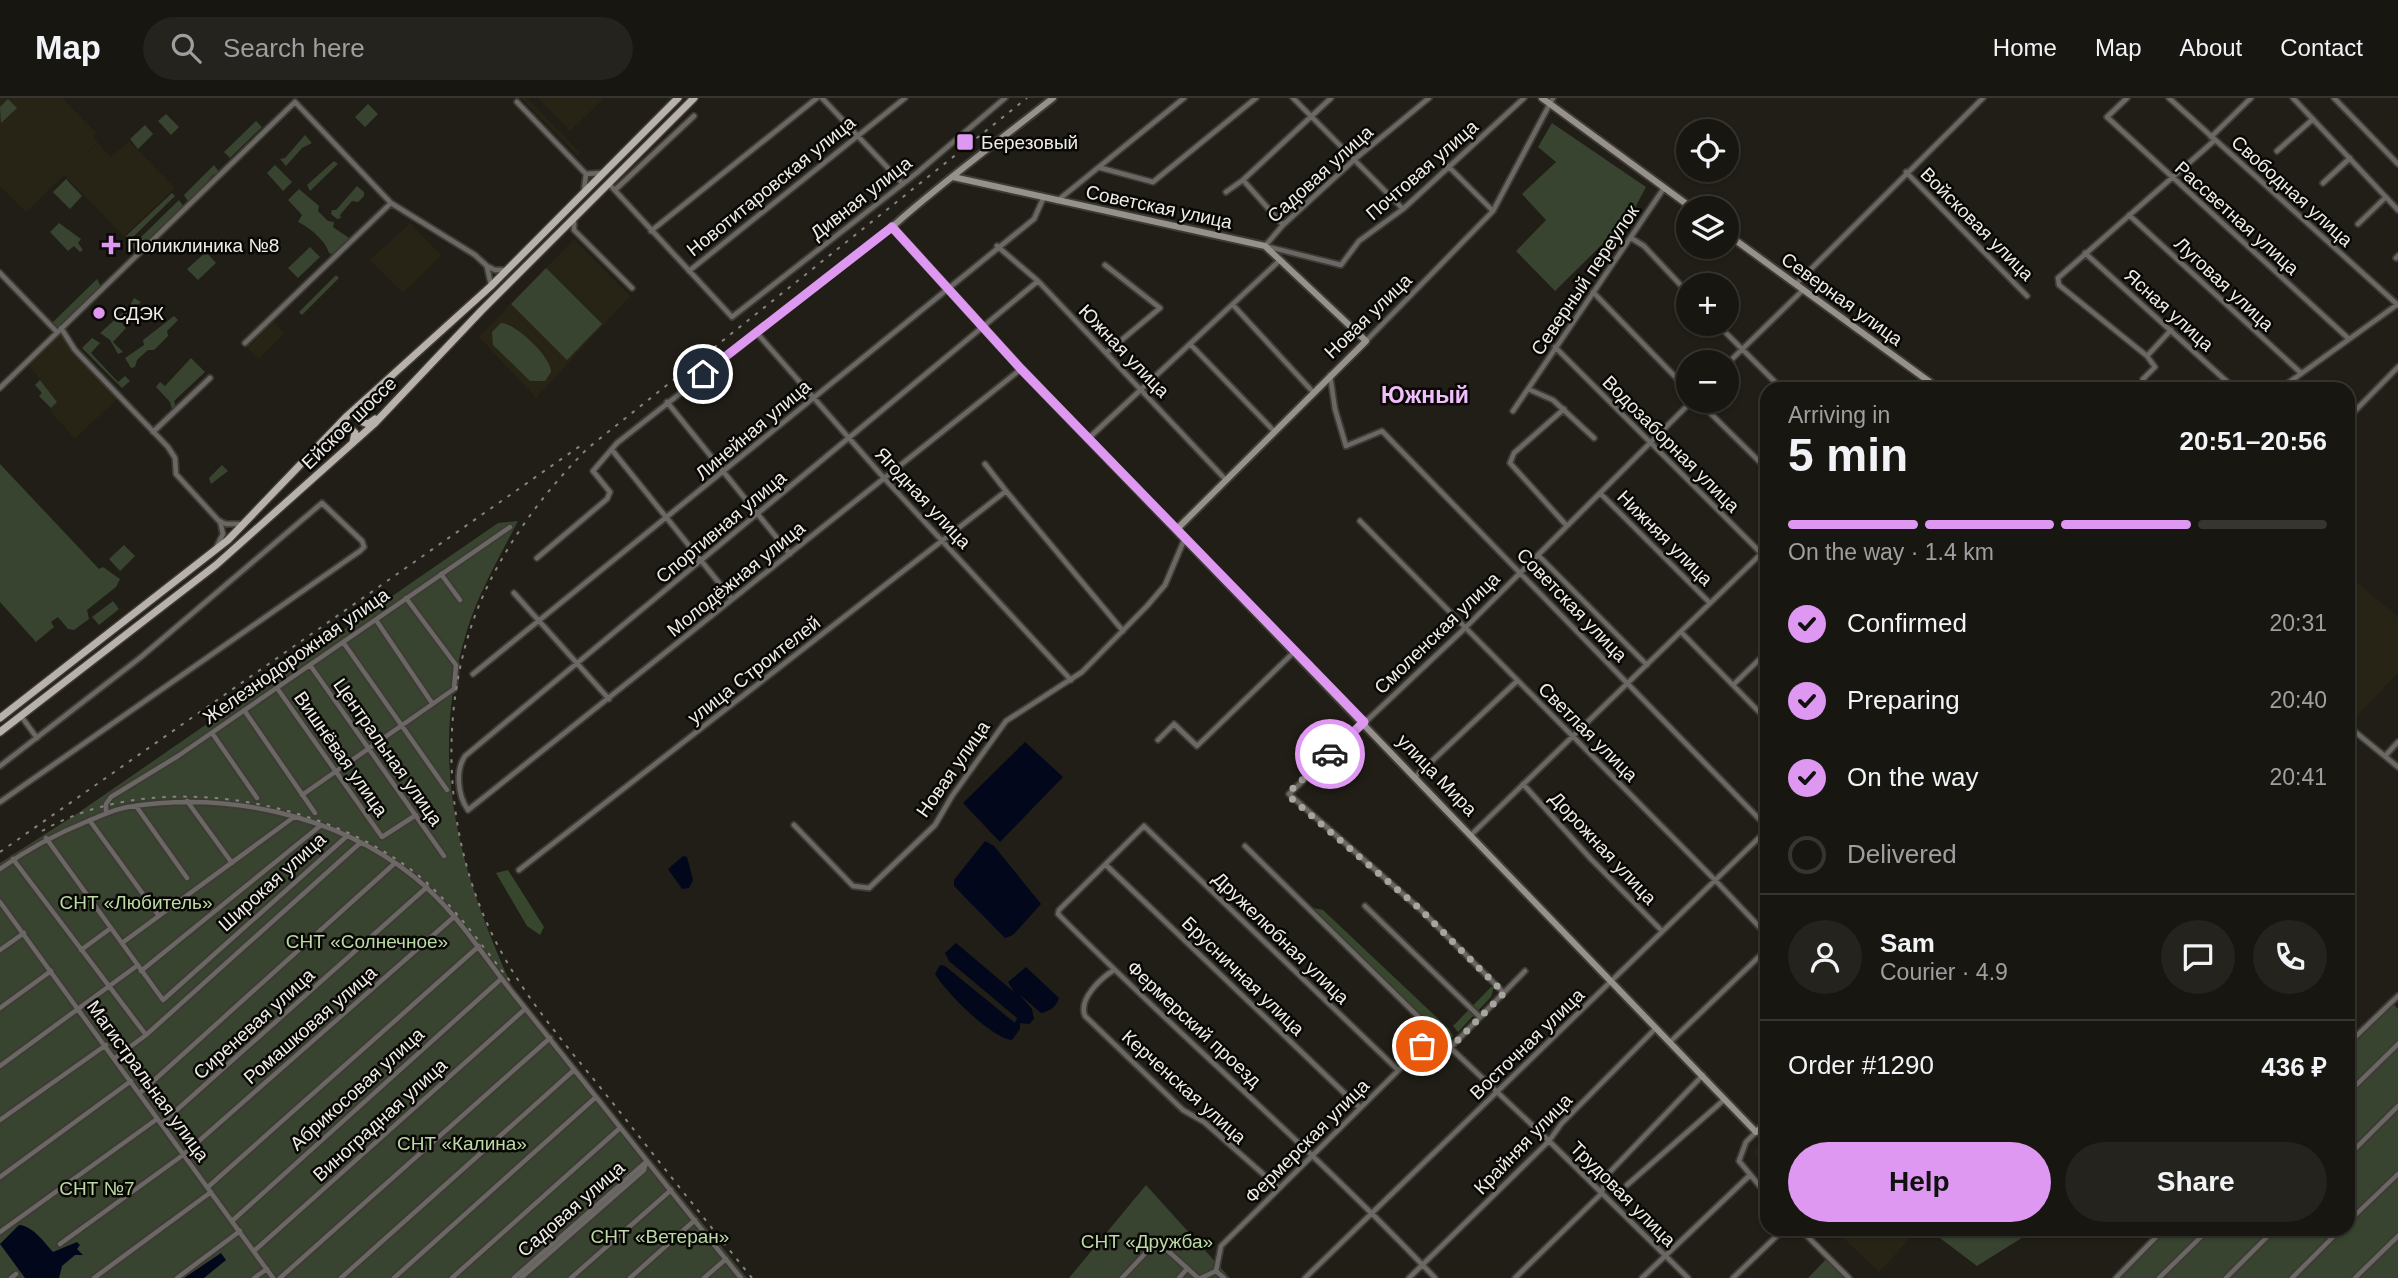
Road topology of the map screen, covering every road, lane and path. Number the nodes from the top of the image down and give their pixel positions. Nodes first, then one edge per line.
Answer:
1 (678, 98) edge
2 (819, 98) edge
3 (905, 98) edge
4 (1005, 98) edge
5 (1037, 98) edge
6 (1053, 98) edge
7 (1184, 98) edge
8 (1256, 98) edge
9 (1293, 98) edge
10 (1331, 98) edge
11 (1429, 98) edge
12 (1524, 98) edge
13 (1542, 98) edge
14 (1983, 98) edge
15 (2127, 98) edge
16 (2169, 98) edge
17 (2251, 98) edge
18 (2293, 98) edge
19 (2334, 98) edge
20 (691, 101) edge
21 (1551, 101) edge
22 (517, 102) dead end
23 (1044, 106) junction
24 (694, 116) dead end
25 (1310, 116) junction
26 (2313, 119) junction
27 (856, 136) junction
28 (2213, 138) junction
29 (2277, 151) dead end
30 (2350, 158) junction
31 (1354, 159) junction
32 (2398, 164) edge
33 (1448, 166) junction
34 (1101, 168) junction
35 (605, 171) junction
36 (1906, 172) junction
37 (586, 174) junction
38 (953, 177) junction
39 (2172, 178) junction
40 (1243, 180) junction
41 (902, 183) junction
42 (2323, 183) dead end
43 (609, 184) junction
44 (1664, 188) junction
45 (615, 190) junction
46 (1226, 192) dead end
47 (582, 195) junction
48 (1676, 197) edge
49 (2386, 197) junction
50 (1043, 200) junction
51 (391, 202) junction
52 (1056, 202) junction
53 (1402, 209) junction
54 (2398, 210) edge
55 (1493, 211) junction
56 (2129, 215) junction
57 (574, 218) junction
58 (2358, 223) dead end
59 (1283, 225) junction
60 (892, 227) junction
61 (563, 230) junction
62 (574, 230) junction
63 (651, 231) junction
64 (1631, 238) junction
65 (1739, 243) edge
66 (997, 246) junction
67 (1265, 246) junction
68 (2085, 253) junction
69 (1280, 260) junction
70 (1105, 265) dead end
71 (487, 266) junction
72 (507, 270) junction
73 (689, 271) junction
74 (0, 273) edge
75 (1676, 280) edge
76 (1038, 281) junction
77 (1795, 284) junction
78 (491, 286) junction
79 (632, 288) dead end
80 (948, 289) junction
81 (1803, 290) junction
82 (1593, 292) junction
83 (2027, 296) dead end
84 (1233, 305) junction
85 (2398, 305) edge
86 (983, 328) junction
87 (59, 330) junction
88 (2171, 330) junction
89 (756, 332) junction
90 (1729, 336) edge
91 (2349, 339) junction
92 (1366, 341) junction
93 (245, 343) dead end
94 (1191, 345) junction
95 (1555, 347) junction
96 (1741, 349) junction
97 (1105, 353) junction
98 (2147, 356) junction
99 (2398, 367) edge
100 (1021, 369) junction
101 (2301, 373) junction
102 (1330, 374) junction
103 (391, 376) junction
104 (210, 378) dead end
105 (1676, 378) edge
106 (1775, 382) edge
107 (1927, 382) edge
108 (2145, 382) edge
109 (2227, 382) edge
110 (2289, 382) edge
111 (0, 388) edge
112 (1528, 388) junction
113 (407, 390) junction
114 (1142, 390) junction
115 (1312, 392) junction
116 (813, 397) junction
117 (667, 402) junction
118 (1564, 409) junction
119 (1513, 411) dead end
120 (2355, 411) edge
121 (1680, 413) edge
122 (1710, 413) edge
123 (1273, 430) junction
124 (153, 432) junction
125 (1090, 437) junction
126 (849, 438) junction
127 (1594, 438) dead end
128 (1650, 442) junction
129 (351, 445) junction
130 (318, 446) junction
131 (612, 450) junction
132 (1760, 462) edge
133 (985, 464) dead end
134 (725, 472) junction
135 (884, 478) junction
136 (1226, 480) junction
137 (1006, 491) junction
138 (1600, 493) junction
139 (759, 514) junction
140 (669, 518) junction
141 (219, 521) junction
142 (1360, 521) dead end
143 (246, 523) junction
144 (1567, 526) junction
145 (510, 527) dead end
146 (1178, 528) junction
147 (1185, 537) junction
148 (942, 539) junction
149 (214, 552) junction
150 (1760, 552) edge
151 (790, 554) junction
152 (1760, 554) edge
153 (1538, 555) junction
154 (537, 558) dead end
155 (702, 561) junction
156 (441, 574) junction
157 (1520, 574) junction
158 (514, 593) dead end
159 (407, 598) junction
160 (733, 599) junction
161 (460, 600) dead end
162 (1710, 603) junction
163 (376, 620) junction
164 (541, 621) junction
165 (1464, 629) junction
166 (1123, 631) junction
167 (1682, 632) junction
168 (342, 642) junction
169 (1294, 652) junction
170 (1760, 659) edge
171 (579, 663) junction
172 (1647, 664) junction
173 (310, 665) junction
174 (473, 674) dead end
175 (1071, 680) junction
176 (1517, 682) junction
177 (1626, 684) junction
178 (1733, 685) junction
179 (277, 688) junction
180 (609, 699) junction
181 (432, 704) junction
182 (244, 710) junction
183 (1760, 713) edge
184 (21, 716) junction
185 (0, 718) edge
186 (1364, 722) junction
187 (400, 726) junction
188 (2355, 731) edge
189 (0, 732) edge
190 (212, 733) junction
191 (1572, 736) junction
192 (37, 738) junction
193 (1158, 740) dead end
194 (2398, 742) edge
195 (369, 749) junction
196 (2386, 755) junction
197 (0, 765) edge
198 (2398, 767) edge
199 (335, 772) junction
200 (1416, 776) junction
201 (1523, 784) junction
202 (447, 790) dead end
203 (302, 795) junction
204 (257, 798) dead end
205 (186, 801) junction
206 (0, 802) edge
207 (136, 806) junction
208 (468, 810) joint
209 (106, 813) junction
210 (315, 813) dead end
211 (416, 815) junction
212 (294, 817) junction
213 (90, 821) junction
214 (1760, 821) edge
215 (321, 825) junction
216 (794, 825) dead end
217 (1472, 834) junction
218 (347, 836) junction
219 (1760, 837) edge
220 (46, 838) junction
221 (360, 843) junction
222 (1245, 846) dead end
223 (444, 856) dead end
224 (13, 859) junction
225 (232, 863) junction
226 (395, 863) junction
227 (1106, 865) junction
228 (0, 869) edge
229 (519, 870) dead end
230 (187, 878) dead end
231 (1716, 880) junction
232 (427, 887) junction
233 (0, 902) edge
234 (1365, 906) dead end
235 (159, 916) junction
236 (455, 916) junction
237 (1760, 927) edge
238 (111, 929) junction
239 (1662, 931) junction
240 (24, 933) junction
241 (121, 943) junction
242 (479, 946) junction
243 (0, 950) edge
244 (81, 950) junction
245 (1760, 956) edge
246 (140, 968) junction
247 (1114, 970) junction
248 (51, 971) junction
249 (1525, 971) dead end
250 (501, 979) junction
251 (1612, 980) junction
252 (110, 988) junction
253 (1504, 993) junction
254 (2398, 996) edge
255 (0, 1008) edge
256 (525, 1009) junction
257 (79, 1010) junction
258 (1480, 1017) junction
259 (1657, 1028) junction
260 (146, 1035) junction
261 (1439, 1037) junction
262 (2355, 1037) edge
263 (550, 1038) junction
264 (1671, 1042) junction
265 (2398, 1044) edge
266 (106, 1045) junction
267 (1448, 1046) junction
268 (115, 1058) junction
269 (0, 1066) edge
270 (574, 1070) junction
271 (1398, 1070) junction
272 (1703, 1075) junction
273 (131, 1081) junction
274 (2355, 1086) edge
275 (1498, 1092) junction
276 (139, 1093) junction
277 (596, 1097) junction
278 (1725, 1099) junction
279 (2398, 1107) edge
280 (1360, 1108) junction
281 (0, 1121) edge
282 (159, 1122) junction
283 (620, 1128) junction
284 (1760, 1129) edge
285 (1756, 1132) junction
286 (1549, 1141) junction
287 (2355, 1149) edge
288 (1312, 1153) junction
289 (183, 1155) junction
290 (646, 1162) junction
291 (2398, 1174) edge
292 (1749, 1176) junction
293 (0, 1177) edge
294 (1627, 1185) dead end
295 (1279, 1188) junction
296 (1760, 1188) edge
297 (209, 1189) junction
298 (671, 1190) junction
299 (1601, 1195) junction
300 (1372, 1213) junction
301 (2355, 1215) edge
302 (695, 1220) junction
303 (232, 1221) junction
304 (240, 1231) junction
305 (0, 1232) edge
306 (1777, 1236) edge
307 (1807, 1236) edge
308 (2157, 1236) edge
309 (2202, 1236) edge
310 (2268, 1236) edge
311 (2334, 1236) edge
312 (2398, 1236) edge
313 (60, 1244) dead end
314 (254, 1251) junction
315 (1665, 1256) junction
316 (726, 1259) junction
317 (1422, 1265) junction
318 (267, 1269) junction
319 (1186, 1270) junction
320 (1216, 1271) junction
321 (94, 1278) edge
322 (177, 1278) edge
323 (254, 1278) edge
324 (273, 1278) edge
325 (280, 1278) edge
326 (341, 1278) edge
327 (394, 1278) edge
328 (452, 1278) edge
329 (514, 1278) edge
330 (521, 1278) edge
331 (571, 1278) edge
332 (630, 1278) edge
333 (704, 1278) edge
334 (741, 1278) edge
335 (1122, 1278) edge
336 (1179, 1278) edge
337 (1200, 1278) edge
338 (1223, 1278) edge
339 (1305, 1278) edge
340 (1409, 1278) edge
341 (1435, 1278) edge
342 (1515, 1278) edge
343 (1642, 1278) edge
344 (1688, 1278) edge
345 (1732, 1278) edge
346 (1849, 1278) edge
347 (2116, 1278) edge
348 (2159, 1278) edge
349 (2226, 1278) edge
350 (2292, 1278) edge
351 (2355, 1278) edge

1 - 35 main road, Ейское шоссе
2 - 27 street
2 - 63 street
3 - 27 street, Новотитаровская улица
4 - 41 street, Дивная улица
5 - 23 street
6 - 23 street
7 - 34 street
8 - 34 street
9 - 25 street
10 - 25 street
11 - 31 street, Садовая улица
12 - 33 street, Почтовая улица
13 - 21 street
14 - 36 street
15 - 39 street, Рассветная улица
16 - 28 street, Свободная улица
17 - 28 street
18 - 26 street
19 - 32 street
20 - 43 main road, Ейское шоссе
21 - 44 street
21 - 55 street, Новая улица
22 - 37 street
23 - 38 street
24 - 45 street
25 - 31 street
25 - 40 street
26 - 29 street
26 - 30 street
27 - 41 street
27 - 73 street, Новотитаровская улица
28 - 39 street
28 - 85 street, Свободная улица
30 - 42 street
30 - 49 street
31 - 53 street
31 - 59 street, Садовая улица
33 - 53 street, Почтовая улица
33 - 55 street
34 - 52 street
35 - 37 street
35 - 47 main road, Ейское шоссе
36 - 77 street
36 - 83 street, Войсковая улица
37 - 47 street
38 - 50 street, Советская улица
38 - 60 street
39 - 56 street
39 - 91 street, Рассветная улица
40 - 46 street
40 - 59 street
41 - 73 street, Дивная улица
43 - 45 street
43 - 57 main road, Ейское шоссе
44 - 48 street
44 - 64 street, Северный переулок
45 - 63 street
47 - 72 main road, Ейское шоссе
49 - 54 street
49 - 58 street
50 - 52 street, Советская улица
50 - 66 street, Линейная улица
51 - 71 street
51 - 87 street
51 - 93 street
52 - 67 street, Советская улица
53 - 67 street, Почтовая улица
55 - 92 street, Новая улица
56 - 68 street
56 - 101 street, Луговая улица
57 - 61 main road, Ейское шоссе
57 - 62 street
59 - 67 street, Садовая улица
60 - 80 street, улица Мира
60 - 89 street
61 - 62 street
61 - 113 main road, Ейское шоссе
62 - 79 street
63 - 73 street
64 - 75 street
64 - 82 street, Северный переулок
65 - 77 street, Северная улица
66 - 76 street, Южная улица
66 - 80 street, Линейная улица
67 - 69 street
68 - 88 street, Ясная улица
68 - 98 street
69 - 84 street
69 - 92 street
70 - 97 street
71 - 72 street
71 - 78 street
72 - 78 main road, Ейское шоссе
74 - 87 street
76 - 86 street, Спортивная улица
76 - 97 street, Южная улица
77 - 81 street, Северная улица
78 - 103 main road, Ейское шоссе
80 - 86 street, улица Мира
80 - 116 street, Линейная улица
81 - 96 street
81 - 107 street, Северная улица
82 - 95 street, Северный переулок
82 - 105 street
84 - 94 street
84 - 115 street
85 - 91 street
86 - 100 street, улица Мира
86 - 126 street, Спортивная улица
87 - 111 street
87 - 124 street
88 - 98 street
88 - 109 street, Ясная улица
89 - 116 street, Ягодная улица
89 - 117 street
90 - 96 street
91 - 101 street
92 - 102 street, Новая улица
94 - 114 street
94 - 123 street
95 - 112 street, Северный переулок
95 - 128 street, Водозаборная улица
96 - 106 street
97 - 114 street, Южная улица
98 - 108 street
99 - 120 street
100 - 125 street, улица Мира
100 - 135 street, Молодёжная улица
101 - 110 street
102 - 115 street, Новая улица
102 - 157 street, Советская улица
103 - 113 main road
103 - 130 main road, Ейское шоссе
104 - 124 street
112 - 118 street
112 - 119 street, Северный переулок
113 - 129 main road, Ейское шоссе
114 - 125 street
114 - 136 street, Южная улица
115 - 123 street, Новая улица
116 - 126 street, Ягодная улица
116 - 134 street, Линейная улица
117 - 131 street
117 - 134 street
118 - 127 street
118 - 144 street
121 - 128 street, Смоленская улица
122 - 132 street
123 - 136 street, Новая улица
124 - 141 street
125 - 146 street, улица Мира
126 - 135 street, Ягодная улица
126 - 139 street, Спортивная улица
128 - 138 street, Смоленская улица
128 - 150 street, Водозаборная улица
129 - 130 main road
129 - 184 main road, Ейское шоссе
130 - 143 main road, Ейское шоссе
131 - 140 street
131 - 154 street
133 - 137 street
134 - 139 street
134 - 140 street, Линейная улица
135 - 148 street, Ягодная улица
135 - 151 street, Молодёжная улица
136 - 146 street, Новая улица
137 - 148 street, улица Строителей
137 - 166 street
138 - 144 street, Смоленская улица
138 - 162 street, Нижняя улица
139 - 151 street
139 - 155 street, Спортивная улица
140 - 155 street
140 - 164 street, Линейная улица
141 - 143 street
141 - 149 street
142 - 165 street, Светлая улица
143 - 149 main road, Ейское шоссе
144 - 153 street, Смоленская улица
145 - 156 street, Железнодорожная улица
146 - 147 street, улица Мира
147 - 166 street, Новая улица
147 - 169 street, улица Мира
148 - 175 street, Ягодная улица
148 - 229 street, улица Строителей
149 - 185 main road, Ейское шоссе
151 - 160 street, Молодёжная улица
152 - 162 street
153 - 157 street, Смоленская улица
153 - 172 street, Советская улица
155 - 160 street
155 - 171 street, Спортивная улица
156 - 159 street, Железнодорожная улица
156 - 161 street
157 - 165 street, Смоленская улица
157 - 177 street, Советская улица
158 - 164 street
159 - 163 street, Железнодорожная улица
159 - 181 street
160 - 180 street, Молодёжная улица
162 - 167 street
163 - 168 street, Железнодорожная улица
163 - 181 street
164 - 171 street
164 - 174 street, Линейная улица
165 - 176 street, Светлая улица
165 - 186 street, Смоленская улица
166 - 175 street, Новая улица
167 - 172 street
167 - 178 street
168 - 173 street, Железнодорожная улица
168 - 187 street
169 - 186 street, улица Мира
169 - 193 street
170 - 178 street
171 - 180 street
171 - 208 street, Спортивная улица
172 - 177 street
173 - 179 street, Железнодорожная улица
173 - 195 street, Центральная улица
175 - 216 street, Новая улица
176 - 191 street, Светлая улица
176 - 200 street
177 - 191 street
177 - 214 street, Советская улица
178 - 183 street
179 - 182 street, Железнодорожная улица
179 - 199 street, Вишнёвая улица
180 - 208 street, Молодёжная улица
181 - 187 street
182 - 190 street, Железнодорожная улица
182 - 203 street
184 - 189 main road, Ейское шоссе
184 - 192 street
186 - 200 street, улица Мира
186 - 253 street, Смоленская улица
187 - 195 street
187 - 202 street
188 - 196 street
190 - 204 street
190 - 209 street, Железнодорожная улица
191 - 201 street
191 - 231 street, Светлая улица
192 - 197 street
192 - 206 street
194 - 196 street
195 - 199 street
195 - 211 street, Центральная улица
196 - 198 street
199 - 203 street
199 - 211 street, Вишнёвая улица
200 - 217 street, улица Мира
201 - 217 street
201 - 239 street, Дорожная улица
203 - 210 street
205 - 207 street, Широкая улица
205 - 212 street, Широкая улица
205 - 225 street
207 - 209 street, Широкая улица
207 - 230 street
209 - 213 street, Широкая улица
211 - 223 street, Центральная улица
212 - 215 street, Широкая улица
212 - 225 street
213 - 220 street, Широкая улица
213 - 235 street
215 - 218 street, Широкая улица
215 - 246 street
217 - 251 street, улица Мира
218 - 221 street
218 - 246 street, Широкая улица
219 - 231 street, Восточная улица
220 - 224 street, Широкая улица
220 - 238 street
221 - 226 street
221 - 260 street
222 - 261 street
224 - 228 street, Широкая улица
224 - 244 street
225 - 235 street
226 - 232 street
226 - 276 street
227 - 247 street, Фермерский проезд
227 - 271 street, Дружелюбная улица
227 - 280 street, Брусничная улица
231 - 237 street, Светлая улица
231 - 239 street, Восточная улица
232 - 236 street
232 - 282 street, Сиреневая улица
233 - 240 street, Магистральная улица
234 - 258 street
235 - 241 street
236 - 242 street
236 - 289 street, Ромашковая улица
238 - 241 street
238 - 244 street
239 - 251 street, Восточная улица
240 - 243 street
240 - 248 street, Магистральная улица
241 - 246 street
242 - 250 street
242 - 297 street
244 - 252 street
245 - 264 street
246 - 252 street
247 - 288 street, Фермерский проезд
247 - 295 street, Керченская улица
248 - 255 street
248 - 257 street, Магистральная улица
249 - 253 street
250 - 256 street
250 - 303 street, Абрикосовая улица
251 - 259 street, улица Мира
251 - 275 street, Восточная улица
252 - 257 street
252 - 260 street
253 - 258 street
254 - 262 street
256 - 263 street
256 - 314 street, Виноградная улица
257 - 266 street, Магистральная улица
257 - 269 street
258 - 267 street
259 - 264 street, улица Мира
259 - 286 street, Крайняя улица
260 - 268 street
261 - 267 street
261 - 271 street, Фермерская улица
263 - 270 street
263 - 325 street
264 - 272 street, улица Мира
265 - 274 street
266 - 268 street, Магистральная улица
266 - 281 street
267 - 275 street, Трудовая улица
268 - 273 street, Магистральная улица
270 - 277 street
270 - 326 street
271 - 280 street, Фермерская улица
272 - 278 street, улица Мира
272 - 299 street
273 - 276 street, Магистральная улица
273 - 293 street
275 - 286 street, Трудовая улица
275 - 300 street, Восточная улица
276 - 282 street, Магистральная улица
277 - 283 street
277 - 327 street
278 - 285 street, улица Мира
278 - 294 street
279 - 287 street
280 - 288 street, Фермерская улица
282 - 289 street, Магистральная улица
282 - 305 street, Сиреневая улица
283 - 290 street
283 - 328 street
284 - 285 street
285 - 292 street
286 - 299 street, Трудовая улица
286 - 317 street, Крайняя улица
288 - 295 street, Фермерская улица
288 - 300 street, Фермерский проезд
289 - 297 street, Магистральная улица
289 - 313 street, Ромашковая улица
290 - 298 street
290 - 329 street, Садовая улица
290 - 330 street
291 - 301 street
292 - 296 street
292 - 315 street
295 - 320 street, Фермерская улица
297 - 303 street, Магистральная улица
297 - 321 street
298 - 302 street
298 - 331 street
299 - 315 street, Трудовая улица
299 - 342 street
300 - 317 street, Фермерский проезд
300 - 339 street, Восточная улица
302 - 316 street
302 - 332 street
303 - 304 street, Магистральная улица
304 - 314 street, Магистральная улица
304 - 322 street
306 - 345 street
307 - 346 street
308 - 347 street
309 - 348 street
310 - 349 street
311 - 350 street
312 - 351 street
314 - 318 street, Магистральная улица
315 - 343 street
315 - 344 street, Трудовая улица
316 - 333 street
316 - 334 street
317 - 340 street, Крайняя улица
317 - 341 street, Фермерский проезд
318 - 323 street
318 - 324 street, Магистральная улица
319 - 335 street
319 - 336 street
319 - 337 street
320 - 337 street
320 - 338 street

